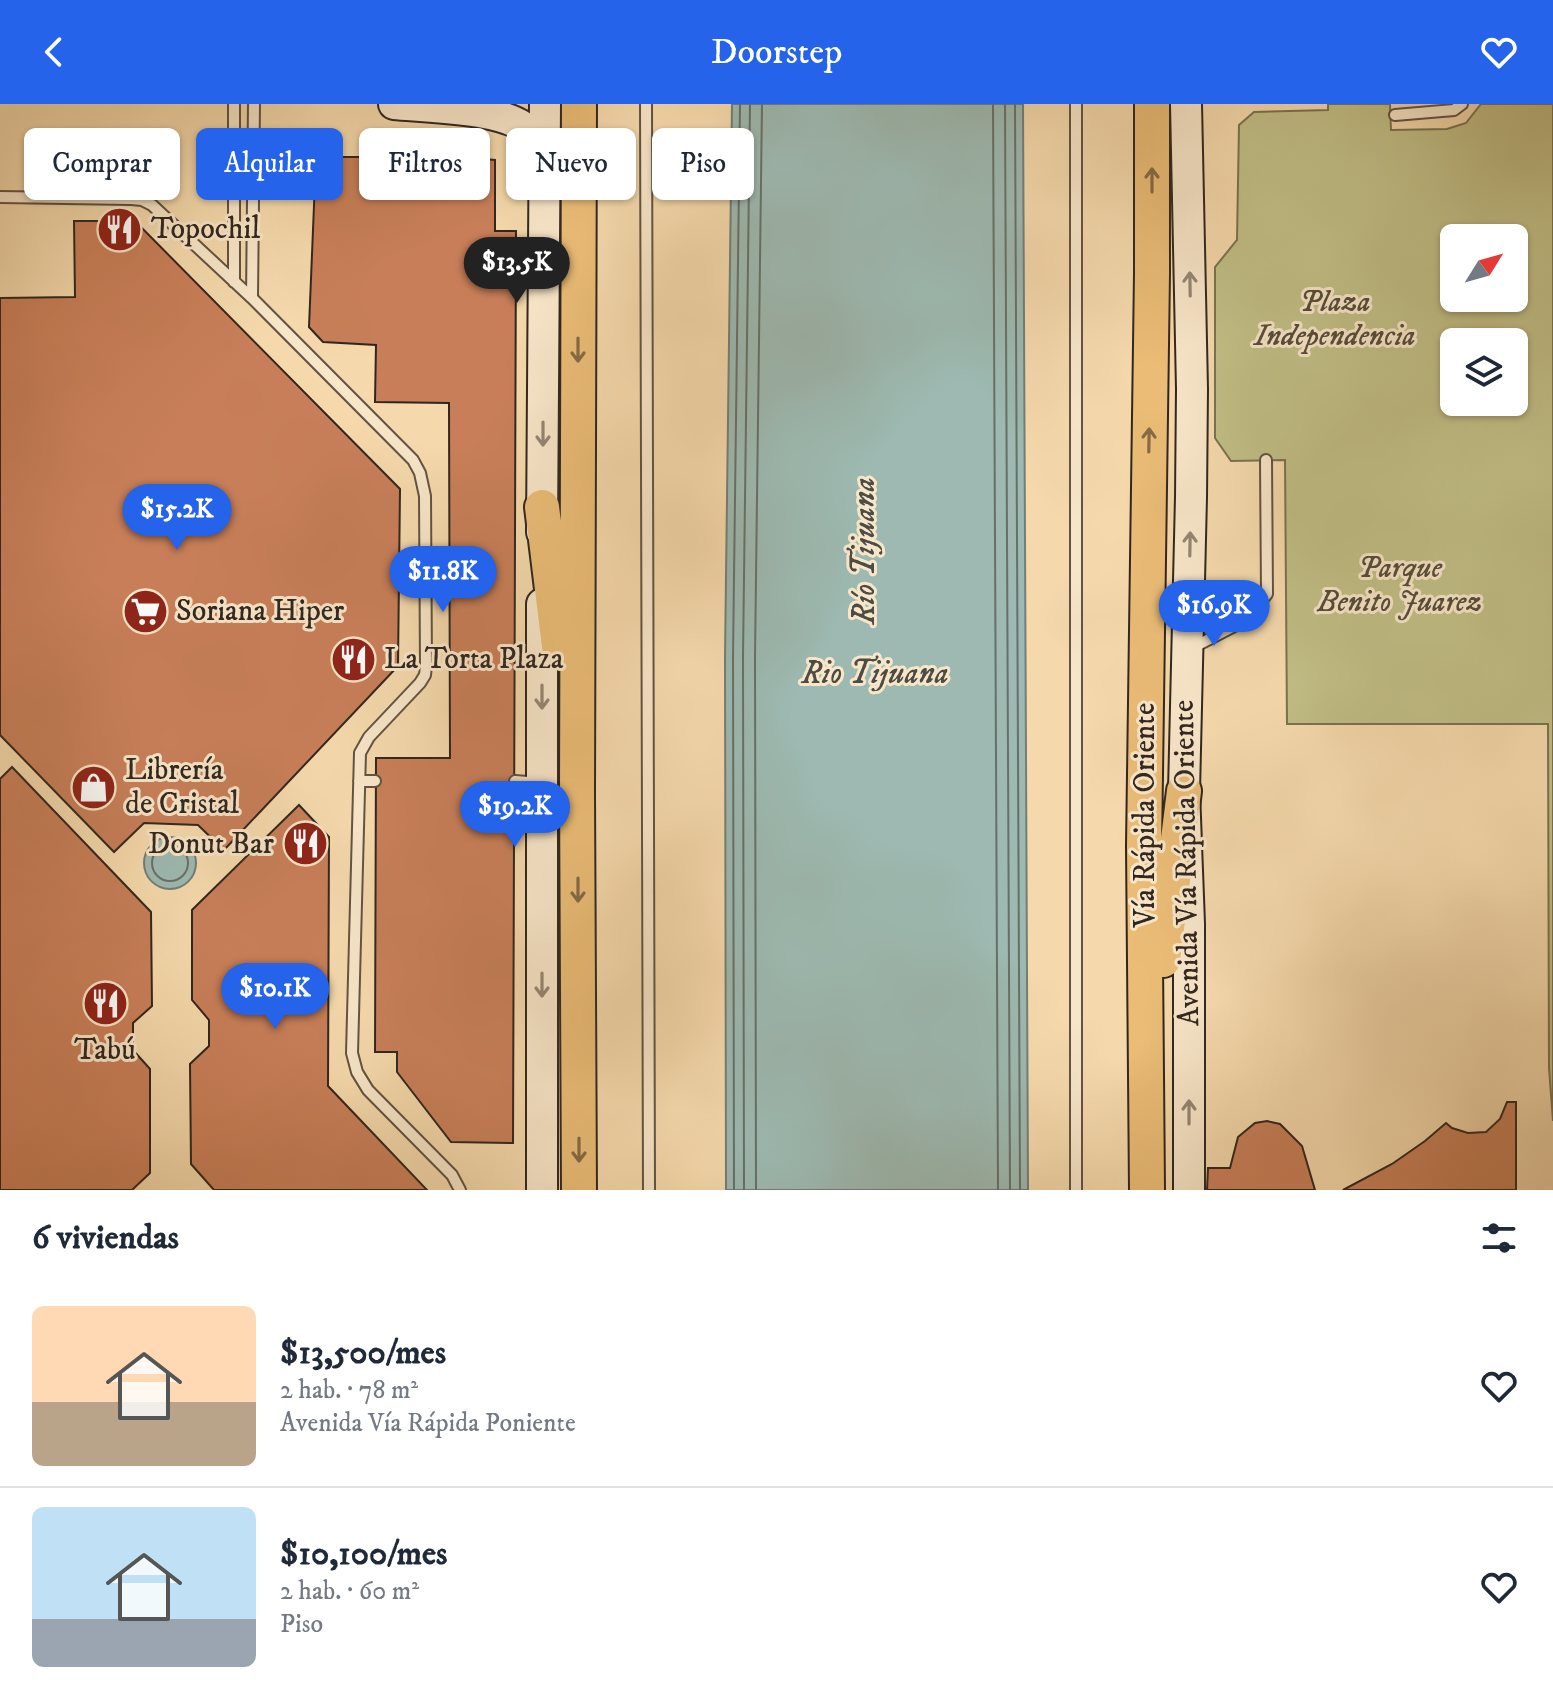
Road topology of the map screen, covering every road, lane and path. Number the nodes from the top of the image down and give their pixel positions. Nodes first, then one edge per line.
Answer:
1 (234, 104) edge
2 (254, 104) edge
3 (394, 104) edge
4 (545, 104) edge
5 (579, 104) edge
6 (646, 104) edge
7 (1076, 104) edge
8 (1152, 104) edge
9 (1186, 104) edge
10 (1462, 104) edge
11 (1395, 115) dead end
12 (523, 128) edge
13 (545, 128) edge
14 (0, 197) edge
15 (545, 200) edge
16 (234, 282) junction
17 (252, 298) junction
18 (1266, 460) dead end
19 (542, 507) junction
20 (1186, 651) junction
21 (359, 781) junction
22 (375, 781) dead end
23 (1184, 791) junction
24 (577, 792) junction
25 (1146, 1095) junction
26 (460, 1190) edge
27 (542, 1190) edge
28 (579, 1190) edge
29 (649, 1190) edge
30 (1076, 1190) edge
31 (1147, 1190) edge
32 (1189, 1190) edge

1 - 16 lane
2 - 17 lane
3 - 12 main road
4 - 13 main road
5 -> 24 highway
6 - 29 lane
7 - 30 lane
25 -> 8 highway, Vía Rápida Oriente
20 -> 9 main road, Avenida Vía Rápida Oriente
10 - 11 lane
14 - 16 lane
15 -> 19 main road
16 - 17 lane
17 - 21 lane
18 - 20 lane
19 - 24 highway
19 -> 27 main road
20 - 23 main road, Avenida Vía Rápida Oriente
21 - 22 lane
21 - 26 lane
23 - 25 highway
32 -> 23 main road, Avenida Vía Rápida Oriente
24 -> 28 highway
25 - 31 highway, Vía Rápida Oriente

